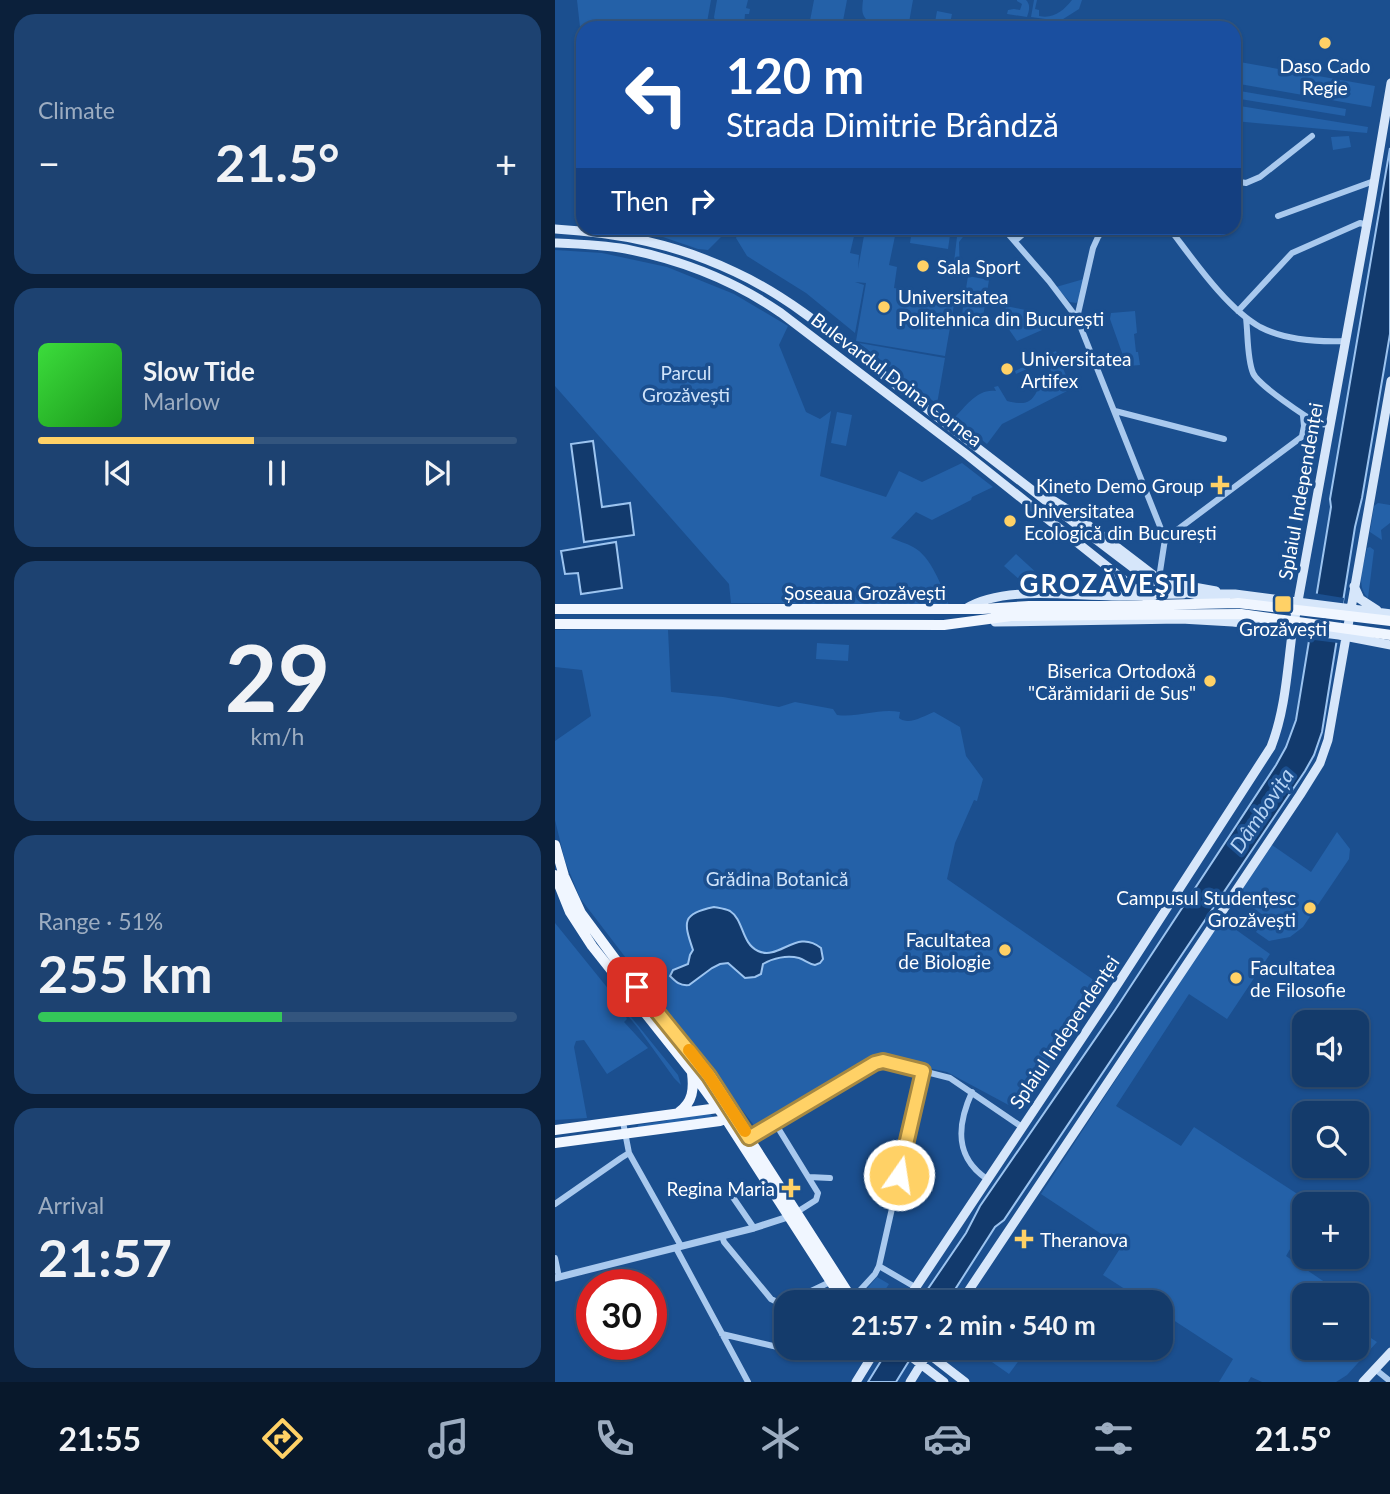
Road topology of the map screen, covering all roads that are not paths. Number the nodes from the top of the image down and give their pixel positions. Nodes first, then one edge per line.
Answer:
1 (1390, 83) edge
2 (1312, 136) dead end
3 (1374, 181) junction
4 (1241, 182) edge
5 (1278, 216) dead end
6 (1367, 225) junction
7 (555, 229) edge
8 (576, 231) edge
9 (620, 235) edge
10 (1009, 235) edge
11 (1022, 235) edge
12 (1100, 235) edge
13 (1174, 235) edge
14 (1015, 241) junction
15 (555, 243) edge
16 (1082, 297) junction
17 (1064, 300) junction
18 (1238, 311) junction
19 (1077, 318) junction
20 (1246, 318) junction
21 (1345, 341) junction
22 (1390, 381) edge
23 (1115, 411) junction
24 (1303, 416) junction
25 (1319, 424) junction
26 (1330, 425) junction
27 (1302, 436) junction
28 (1224, 439) dead end
29 (1027, 487) junction
30 (1165, 539) junction
31 (1122, 577) junction
32 (1159, 578) junction
33 (1354, 586) junction
34 (1144, 595) junction
35 (1114, 596) junction
36 (1236, 598) junction
37 (1298, 602) junction
38 (1346, 608) junction
39 (555, 609) edge
40 (966, 609) junction
41 (1386, 613) edge
42 (982, 614) junction
43 (1181, 619) junction
44 (1390, 621) edge
45 (555, 624) edge
46 (944, 625) junction
47 (1293, 630) junction
48 (1390, 635) edge
49 (1342, 636) junction
50 (1390, 645) edge
51 (555, 845) edge
52 (555, 875) edge
53 (923, 1071) junction
54 (692, 1072) junction
55 (972, 1092) junction
56 (722, 1105) junction
57 (674, 1114) junction
58 (730, 1117) junction
59 (623, 1122) junction
60 (775, 1123) junction
61 (1022, 1127) junction
62 (555, 1130) edge
63 (625, 1134) junction
64 (749, 1138) junction
65 (555, 1143) edge
66 (629, 1153) junction
67 (809, 1177) junction
68 (830, 1178) dead end
69 (987, 1180) junction
70 (730, 1193) dead end
71 (555, 1204) edge
72 (793, 1215) junction
73 (754, 1228) junction
74 (722, 1236) junction
75 (679, 1247) junction
76 (555, 1258) edge
77 (879, 1266) junction
78 (557, 1278) edge
79 (830, 1282) junction
80 (915, 1287) junction
81 (813, 1290) edge
82 (839, 1290) edge
83 (844, 1290) edge
84 (861, 1290) edge
85 (913, 1290) edge
86 (968, 1290) edge
87 (774, 1300) edge
88 (722, 1334) junction
89 (774, 1346) edge
90 (1390, 1352) edge
91 (868, 1360) edge
92 (916, 1360) edge
93 (923, 1360) edge
94 (940, 1360) edge
95 (921, 1364) junction
96 (1375, 1369) junction
97 (748, 1382) edge
98 (856, 1382) edge
99 (910, 1382) edge
100 (944, 1382) edge
101 (965, 1382) edge
102 (1362, 1382) edge
103 (1390, 1382) edge

1 - 3 main road, Splaiul Independenței
2 - 4 street
3 - 5 street
3 - 6 main road, Splaiul Independenței
6 - 18 street
6 - 21 main road, Splaiul Independenței
7 - 8 main road, Bulevardul Doina Cornea
9 - 29 main road, Bulevardul Doina Cornea
10 - 14 street
11 - 14 street
12 - 16 street
13 - 18 street
14 - 17 street
15 - 31 main road, Bulevardul Doina Cornea
16 - 17 street
16 - 19 street
17 - 19 street
18 - 20 street
19 - 23 street
20 - 21 street
20 - 24 street
21 - 26 main road, Splaiul Independenței
22 - 33 main road
23 - 28 street
23 - 30 street
24 - 25 street
24 - 27 street
25 - 26 street
25 - 27 street
26 - 37 main road, Splaiul Independenței
27 - 30 street
29 - 32 main road, Bulevardul Doina Cornea
29 - 36 main road, Bulevardul Doina Cornea, bridge
30 - 32 street
31 - 34 main road, Bulevardul Doina Cornea
31 - 35 main road
32 - 36 main road, Bulevardul Doina Cornea
33 - 38 main road
33 - 41 main road
34 - 35 main road, Șoseaua Grozăvești
34 - 36 main road, Șoseaua Grozăvești
34 - 43 main road, Bulevardul Doina Cornea
35 - 40 main road, Șoseaua Grozăvești
36 - 37 main road, Șoseaua Grozăvești
36 - 42 main road, bridge
36 - 44 main road, bridge
37 - 38 main road, Șoseaua Grozăvești
37 - 47 main road, Splaiul Independenței
38 - 41 main road, Șoseaua Grozăvești
38 - 49 main road
39 - 40 main road, Șoseaua Grozăvești
40 - 42 main road
42 - 46 main road
42 - 48 main road, bridge
43 - 46 main road, Șoseaua Grozăvești
43 - 47 main road, Șoseaua Grozăvești
45 - 46 main road, Șoseaua Grozăvești
47 - 49 main road, Șoseaua Grozăvești
47 - 61 main road, Splaiul Independenței
49 - 50 main road, Șoseaua Grozăvești
49 - 86 main road
51 - 56 main road
52 - 54 main road
53 - 55 street
53 - 60 street
53 - 77 street
54 - 56 main road
54 - 57 main road
55 - 61 street
55 - 69 street
56 - 57 main road
56 - 58 main road
57 - 59 main road
58 - 63 main road
58 - 64 main road
58 - 72 main road
59 - 62 main road
59 - 63 street
60 - 64 street
60 - 67 street
61 - 69 main road, Splaiul Independenței
63 - 65 main road
63 - 66 street
64 - 72 main road
66 - 71 street
66 - 75 street
67 - 68 street
67 - 72 street
69 - 80 main road, Splaiul Independenței
70 - 73 street
72 - 73 street
72 - 79 main road
72 - 83 main road
73 - 74 street
74 - 75 street
74 - 87 street
75 - 78 street
75 - 88 street
76 - 78 street
77 - 80 street
77 - 84 street
79 - 81 street
79 - 82 main road
80 - 85 main road, Splaiul Independenței
88 - 89 street
88 - 97 street
90 - 96 main road
91 - 98 main road
92 - 95 main road
93 - 95 main road
94 - 101 main road
95 - 99 main road
95 - 100 main road
96 - 102 main road
96 - 103 street

